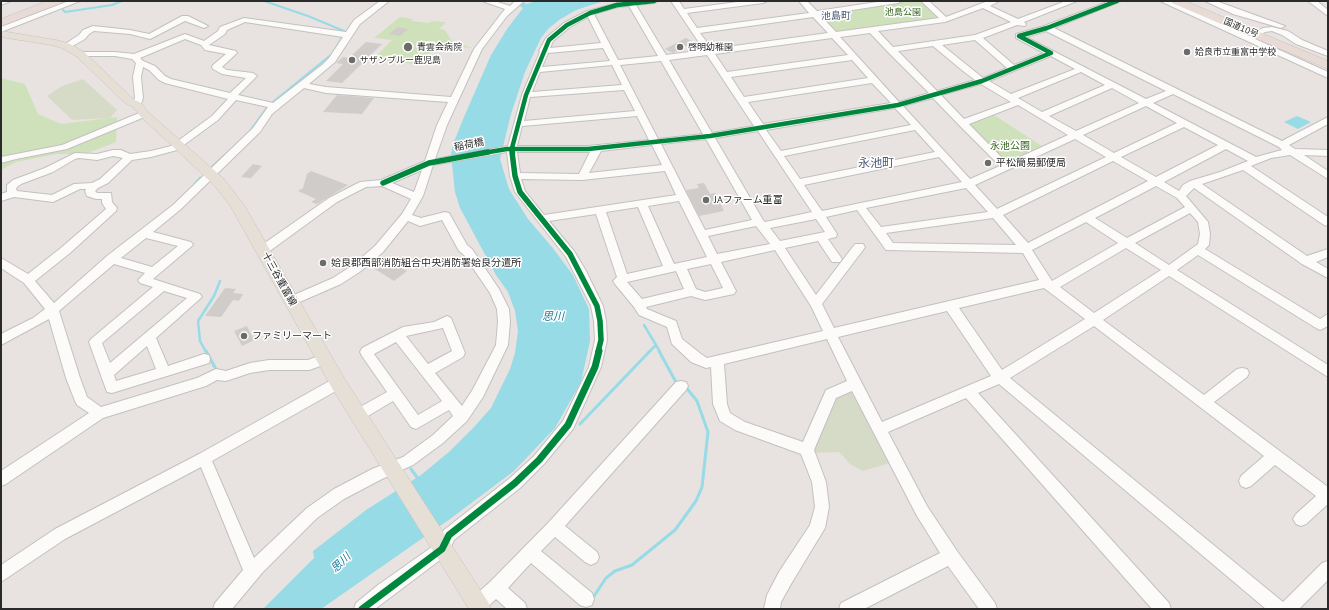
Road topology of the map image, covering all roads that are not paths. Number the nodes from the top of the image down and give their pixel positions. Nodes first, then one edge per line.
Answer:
1 (7, 1) edge
2 (48, 1) edge
3 (58, 1) edge
4 (76, 1) edge
5 (386, 1) edge
6 (486, 1) edge
7 (654, 1) edge
8 (675, 1) edge
9 (763, 1) edge
10 (803, 1) edge
11 (898, 1) edge
12 (925, 1) edge
13 (995, 1) edge
14 (1073, 1) edge
15 (1117, 1) edge
16 (1164, 1) edge
17 (1176, 1) edge
18 (1183, 1) edge
19 (1209, 1) edge
20 (1233, 1) edge
21 (1312, 1) edge
22 (631, 2) edge
23 (1, 4) edge
24 (515, 4) edge
25 (984, 5) junction
26 (1220, 6) junction
27 (683, 11) junction
28 (590, 13) junction
29 (815, 14) junction
30 (1328, 14) edge
31 (1, 19) edge
32 (945, 20) junction
33 (1018, 22) junction
34 (1, 23) edge
35 (1282, 26) dead end
36 (214, 27) junction
37 (1047, 28) junction
38 (873, 29) junction
39 (1, 30) edge
40 (696, 31) junction
41 (1037, 31) junction
42 (1, 34) edge
43 (345, 34) junction
44 (834, 35) junction
45 (1255, 35) junction
46 (185, 36) junction
47 (977, 37) junction
48 (205, 44) junction
49 (936, 44) junction
50 (607, 45) junction
51 (66, 46) junction
52 (894, 49) junction
53 (543, 51) junction
54 (710, 52) junction
55 (1051, 53) junction
56 (80, 54) junction
57 (1328, 54) edge
58 (854, 57) junction
59 (665, 58) junction
60 (137, 60) junction
61 (1328, 61) edge
62 (616, 63) junction
63 (1328, 65) edge
64 (1013, 68) junction
65 (1082, 69) junction
66 (537, 70) junction
67 (1328, 75) edge
68 (726, 76) junction
69 (874, 80) junction
70 (982, 81) junction
71 (303, 85) junction
72 (1112, 85) junction
73 (627, 87) junction
74 (1172, 91) junction
75 (938, 93) junction
76 (526, 95) junction
77 (233, 97) junction
78 (1015, 99) junction
79 (454, 100) junction
80 (743, 100) junction
81 (1146, 103) junction
82 (270, 105) junction
83 (898, 105) junction
84 (140, 110) junction
85 (640, 113) junction
86 (1043, 115) junction
87 (1328, 120) edge
88 (966, 122) junction
89 (1184, 123) junction
90 (518, 124) junction
91 (760, 128) junction
92 (917, 128) junction
93 (1076, 135) junction
94 (710, 136) junction
95 (655, 142) junction
96 (179, 145) junction
97 (1226, 145) junction
98 (1282, 145) junction
99 (509, 148) junction
100 (597, 148) junction
101 (1290, 152) junction
102 (1328, 153) edge
103 (778, 154) junction
104 (941, 154) junction
105 (129, 157) junction
106 (1113, 157) junction
107 (1, 160) edge
108 (1256, 161) junction
109 (432, 162) junction
110 (1244, 166) junction
111 (1006, 167) junction
112 (668, 168) junction
113 (210, 174) junction
114 (515, 176) junction
115 (1328, 176) edge
116 (582, 177) junction
117 (1155, 181) junction
118 (383, 182) junction
119 (798, 183) junction
120 (1194, 183) junction
121 (969, 184) junction
122 (94, 186) junction
123 (13, 194) junction
124 (417, 196) junction
125 (1181, 196) junction
126 (682, 197) junction
127 (1, 198) edge
128 (641, 203) junction
129 (859, 206) junction
130 (1191, 208) junction
131 (600, 210) junction
132 (818, 214) junction
133 (996, 214) junction
134 (406, 216) junction
135 (1086, 217) junction
136 (541, 219) junction
137 (1328, 222) edge
138 (761, 224) junction
139 (877, 231) junction
140 (143, 233) junction
141 (702, 234) junction
142 (821, 237) junction
143 (1126, 243) junction
144 (778, 246) junction
145 (859, 247) dead end
146 (1026, 249) junction
147 (263, 250) junction
148 (1198, 250) junction
149 (1328, 254) edge
150 (714, 259) junction
151 (836, 259) dead end
152 (111, 260) junction
153 (1306, 261) junction
154 (1, 262) edge
155 (675, 268) junction
156 (1169, 269) junction
157 (154, 272) junction
158 (1328, 274) edge
159 (623, 279) junction
160 (28, 280) junction
161 (1048, 285) junction
162 (162, 286) junction
163 (691, 292) junction
164 (291, 300) junction
165 (640, 304) junction
166 (816, 304) junction
167 (950, 305) junction
168 (50, 307) junction
169 (1094, 319) junction
170 (1328, 319) edge
171 (398, 335) junction
172 (831, 335) junction
173 (149, 337) junction
174 (1, 340) edge
175 (204, 359) dead end
176 (324, 359) junction
177 (717, 362) junction
178 (427, 371) junction
179 (164, 372) junction
180 (1328, 372) edge
181 (107, 373) junction
182 (1242, 374) dead end
183 (1000, 378) junction
184 (338, 383) junction
185 (855, 384) junction
186 (681, 386) dead end
187 (969, 392) junction
188 (394, 394) junction
189 (450, 403) junction
190 (1204, 403) junction
191 (98, 414) junction
192 (358, 415) junction
193 (462, 417) junction
194 (880, 430) junction
195 (807, 450) junction
196 (1276, 456) junction
197 (204, 458) junction
198 (394, 471) junction
199 (1, 479) edge
200 (1246, 481) dead end
201 (1327, 496) edge
202 (1301, 519) dead end
203 (554, 527) junction
204 (442, 549) junction
205 (530, 552) junction
206 (951, 556) junction
207 (591, 557) dead end
208 (1328, 569) edge
209 (252, 572) junction
210 (1, 574) edge
211 (496, 588) junction
212 (586, 599) dead end
213 (479, 607) edge
214 (221, 609) edge
215 (362, 609) edge
216 (519, 609) edge
217 (772, 609) edge
218 (847, 609) edge
219 (989, 609) edge
220 (1163, 609) edge
221 (1279, 609) edge
222 (1288, 609) edge

1 - 23 street
2 - 31 highway
3 - 34 highway
4 - 39 street
5 - 43 street
6 - 24 street
7 - 22 street
8 - 27 street
9 - 27 street
10 - 29 street
11 - 29 street
12 - 32 street
13 - 25 street
14 - 33 street
15 - 37 street
16 - 45 street
17 - 45 highway, 国道10号
18 - 45 highway, 国道10号
19 - 26 street
20 - 26 street
21 - 30 street
22 - 28 street
22 - 59 street
24 - 79 street
25 - 32 street
25 - 33 street
26 - 35 street
27 - 40 street
28 - 50 street
28 - 53 street
29 - 40 street
29 - 44 street
32 - 38 street
33 - 41 street
33 - 47 street
36 - 43 street
36 - 46 street
36 - 48 street
36 - 51 street
37 - 41 street
37 - 74 street
38 - 44 street
38 - 52 street
40 - 54 street
41 - 55 street
42 - 51 main road, 十三谷重富線
43 - 71 street
44 - 54 street
44 - 58 street
45 - 57 street
45 - 61 highway, 国道10号
45 - 63 highway, 国道10号
45 - 67 street
46 - 48 street
46 - 60 street
47 - 49 street
47 - 64 street
48 - 77 street
49 - 52 street
49 - 70 street
50 - 53 street
50 - 62 street
51 - 56 main road, 十三谷重富線
52 - 75 street
53 - 66 street
54 - 59 street
54 - 68 street
55 - 64 street, 稲荷橋
55 - 65 street
56 - 60 street
56 - 84 main road, 十三谷重富線
58 - 68 street
58 - 69 street
59 - 62 street
59 - 94 street
60 - 77 street
60 - 84 street
62 - 66 street
62 - 73 street
64 - 70 street, 稲荷橋
65 - 72 street
65 - 78 street
66 - 76 street
68 - 80 street
69 - 80 street
69 - 83 street
70 - 75 street, 稲荷橋
70 - 78 street
71 - 79 street
71 - 82 street
72 - 81 street
72 - 86 street
73 - 76 street
73 - 85 street
74 - 81 street
74 - 98 street
75 - 83 street, 稲荷橋
75 - 88 street
76 - 90 street
77 - 82 street
77 - 96 street
78 - 86 street
78 - 88 street
79 - 109 street
80 - 91 street
81 - 89 street
81 - 93 street
82 - 113 street
83 - 91 street, 稲荷橋
83 - 92 street
84 - 96 main road, 十三谷重富線
84 - 107 street
85 - 90 street
85 - 95 street
86 - 93 street
87 - 98 street
88 - 111 street
89 - 97 street
89 - 106 street
90 - 99 street
91 - 94 street, 稲荷橋
91 - 103 street
92 - 103 street
92 - 104 street
93 - 106 street
93 - 111 street
94 - 95 street, 稲荷橋
94 - 138 street
95 - 100 street, 稲荷橋
95 - 112 street
96 - 105 street
96 - 113 main road, 十三谷重富線
97 - 108 street
97 - 117 street
98 - 101 street
99 - 100 street, 稲荷橋
99 - 109 street, 稲荷橋
99 - 114 street
100 - 116 street
101 - 102 street
101 - 108 street
101 - 115 street
103 - 119 street
104 - 119 street
104 - 121 street
105 - 122 street
105 - 123 street
106 - 117 street
106 - 133 street
108 - 110 street
109 - 118 street, 稲荷橋
109 - 124 street
110 - 120 street
110 - 137 street
111 - 121 street
112 - 116 street
112 - 126 street
113 - 140 street
113 - 147 main road, 十三谷重富線
114 - 116 street
114 - 136 street
117 - 125 street
117 - 135 street
118 - 124 street
118 - 147 street
119 - 132 street
120 - 125 street
120 - 153 street
121 - 129 street
121 - 133 street
122 - 123 street
122 - 160 street
123 - 127 street
124 - 134 street
125 - 130 street
126 - 128 street
126 - 141 street
128 - 131 street
128 - 155 street
129 - 132 street
129 - 139 street
130 - 143 street
130 - 148 street
131 - 136 street
131 - 159 street
132 - 138 street
132 - 142 street
133 - 139 street
133 - 146 street
134 - 164 street
134 - 193 street
135 - 143 street
135 - 146 street
136 - 204 street
138 - 141 street
138 - 144 street
139 - 146 street
140 - 152 street
140 - 157 street
141 - 150 street
142 - 144 street
142 - 151 street
143 - 156 street
143 - 161 street
144 - 150 street
144 - 166 street
145 - 166 street
146 - 161 street
147 - 164 main road, 十三谷重富線
148 - 156 street
148 - 170 street
149 - 153 street
150 - 155 street
150 - 163 street
152 - 157 street
152 - 168 street
153 - 158 street
154 - 160 street
155 - 159 street
155 - 163 street
156 - 169 street
156 - 180 street
157 - 162 street
159 - 165 street
160 - 168 street
161 - 167 street
161 - 169 street
162 - 173 street
162 - 181 street
163 - 165 street
164 - 176 main road, 十三谷重富線
165 - 177 street
166 - 172 street
167 - 172 street
167 - 183 street
168 - 174 street
168 - 191 street
169 - 183 street
169 - 190 street
171 - 178 street
171 - 178 street
171 - 188 street
172 - 177 street
172 - 185 street
173 - 179 street
173 - 181 street
175 - 179 street
176 - 184 main road, 十三谷重富線
176 - 191 street
177 - 195 street
178 - 189 street
179 - 181 street
182 - 190 street
183 - 187 street
183 - 221 street
184 - 192 main road, 十三谷重富線
184 - 197 street
185 - 194 street
185 - 195 street
186 - 203 street
187 - 194 street
187 - 220 street
188 - 189 street
188 - 192 street
189 - 193 street
190 - 196 street
191 - 199 street
192 - 198 main road, 十三谷重富線
193 - 198 street
194 - 206 street
195 - 217 street
196 - 200 street
196 - 201 street
197 - 209 street
197 - 210 street
198 - 204 main road, 十三谷重富線
198 - 209 street
201 - 202 street
203 - 205 street
203 - 207 street
204 - 213 main road, 十三谷重富線
204 - 215 street
205 - 211 street
205 - 212 street
206 - 218 street
206 - 219 street
208 - 222 street
209 - 214 street
211 - 213 street
211 - 216 street

